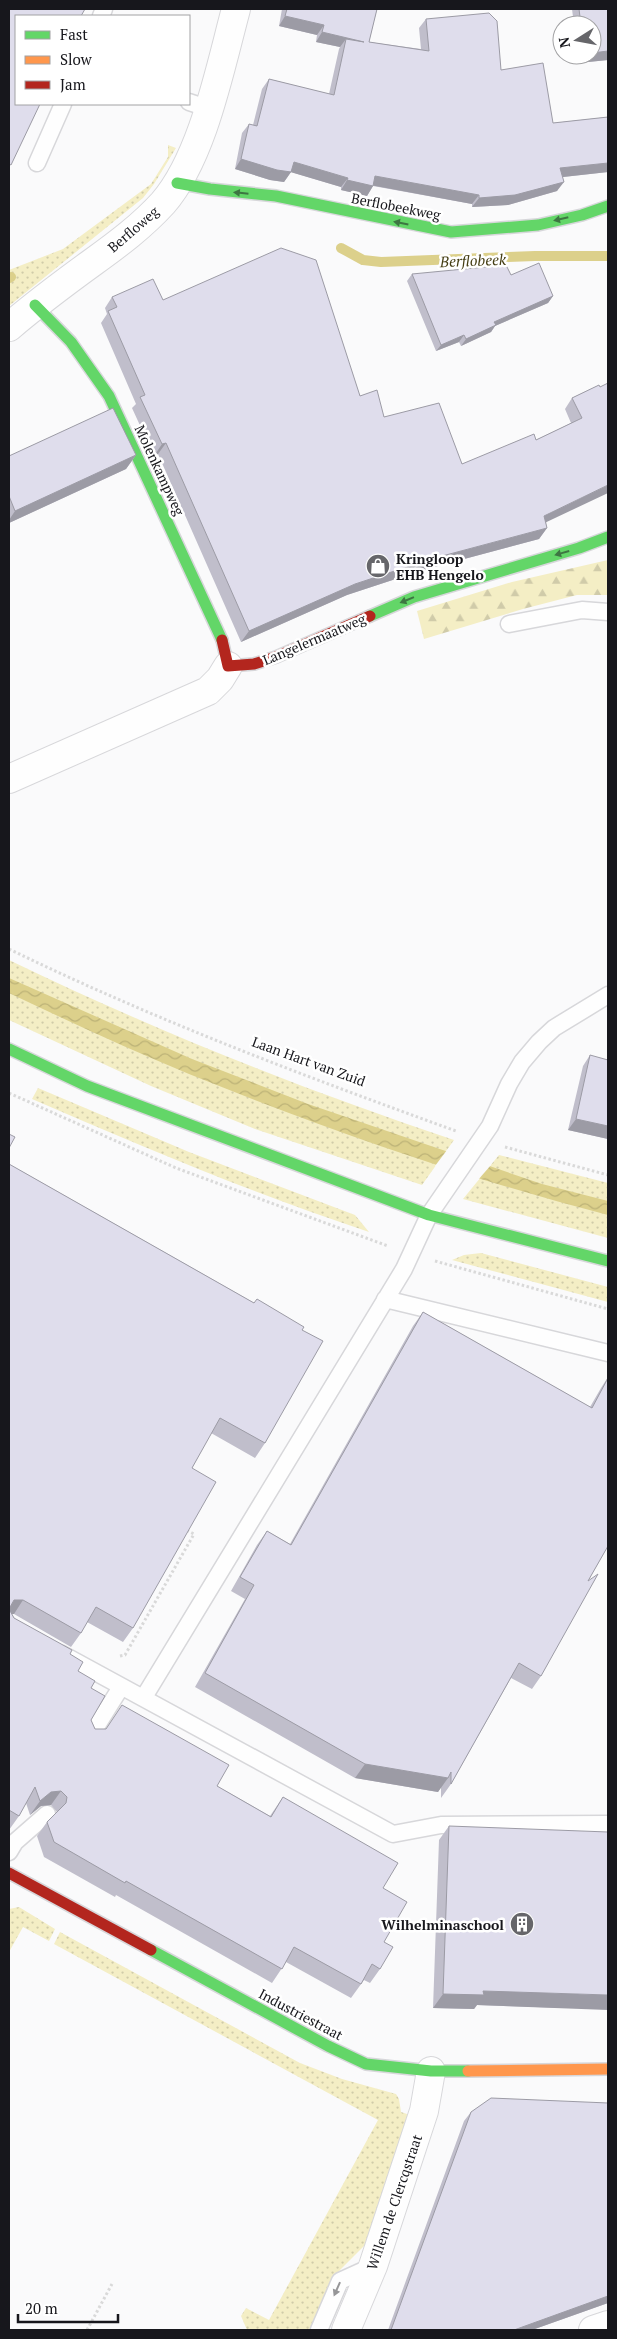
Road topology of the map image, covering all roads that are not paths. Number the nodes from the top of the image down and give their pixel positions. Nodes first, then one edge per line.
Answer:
1 (236, 9) edge
2 (63, 105) edge
3 (199, 106) edge
4 (37, 163) dead end
5 (177, 183) junction
6 (608, 206) edge
7 (35, 305) junction
8 (9, 327) edge
9 (608, 537) edge
10 (608, 612) edge
11 (509, 624) dead end
12 (228, 666) junction
13 (9, 779) edge
14 (608, 995) edge
15 (9, 1048) edge
16 (429, 1215) junction
17 (608, 1261) edge
18 (385, 1299) junction
19 (608, 1353) edge
20 (49, 1646) edge
21 (121, 1687) junction
22 (144, 1697) junction
23 (90, 1735) edge
24 (47, 1814) edge
25 (608, 1824) edge
26 (9, 1852) edge
27 (9, 1873) edge
28 (608, 2070) edge
29 (431, 2071) junction
30 (373, 2266) junction
31 (608, 2325) edge
32 (319, 2330) edge
33 (346, 2330) edge
34 (594, 2330) edge

1 - 3 street, Berfloweg
2 - 4 lane
3 - 5 street, Berfloweg
6 -> 5 street, Berflobeekweg
5 - 7 street, Berfloweg
7 - 8 street, Berfloweg
7 - 12 street, Molenkampweg
9 -> 12 street, Langelermaatweg
10 - 11 lane
12 - 13 street
14 - 16 lane
15 - 16 street
16 - 17 street
16 - 18 lane
18 - 19 lane
18 - 22 lane
20 - 21 lane
21 - 22 lane
21 - 23 lane
22 - 25 lane
24 - 26 lane
27 - 29 street, Industriestraat
28 - 29 street, Industriestraat
29 - 30 street, Willem de Clercqstraat
30 -> 32 lane
30 - 33 street, Willem de Clercqstraat
31 - 34 street

